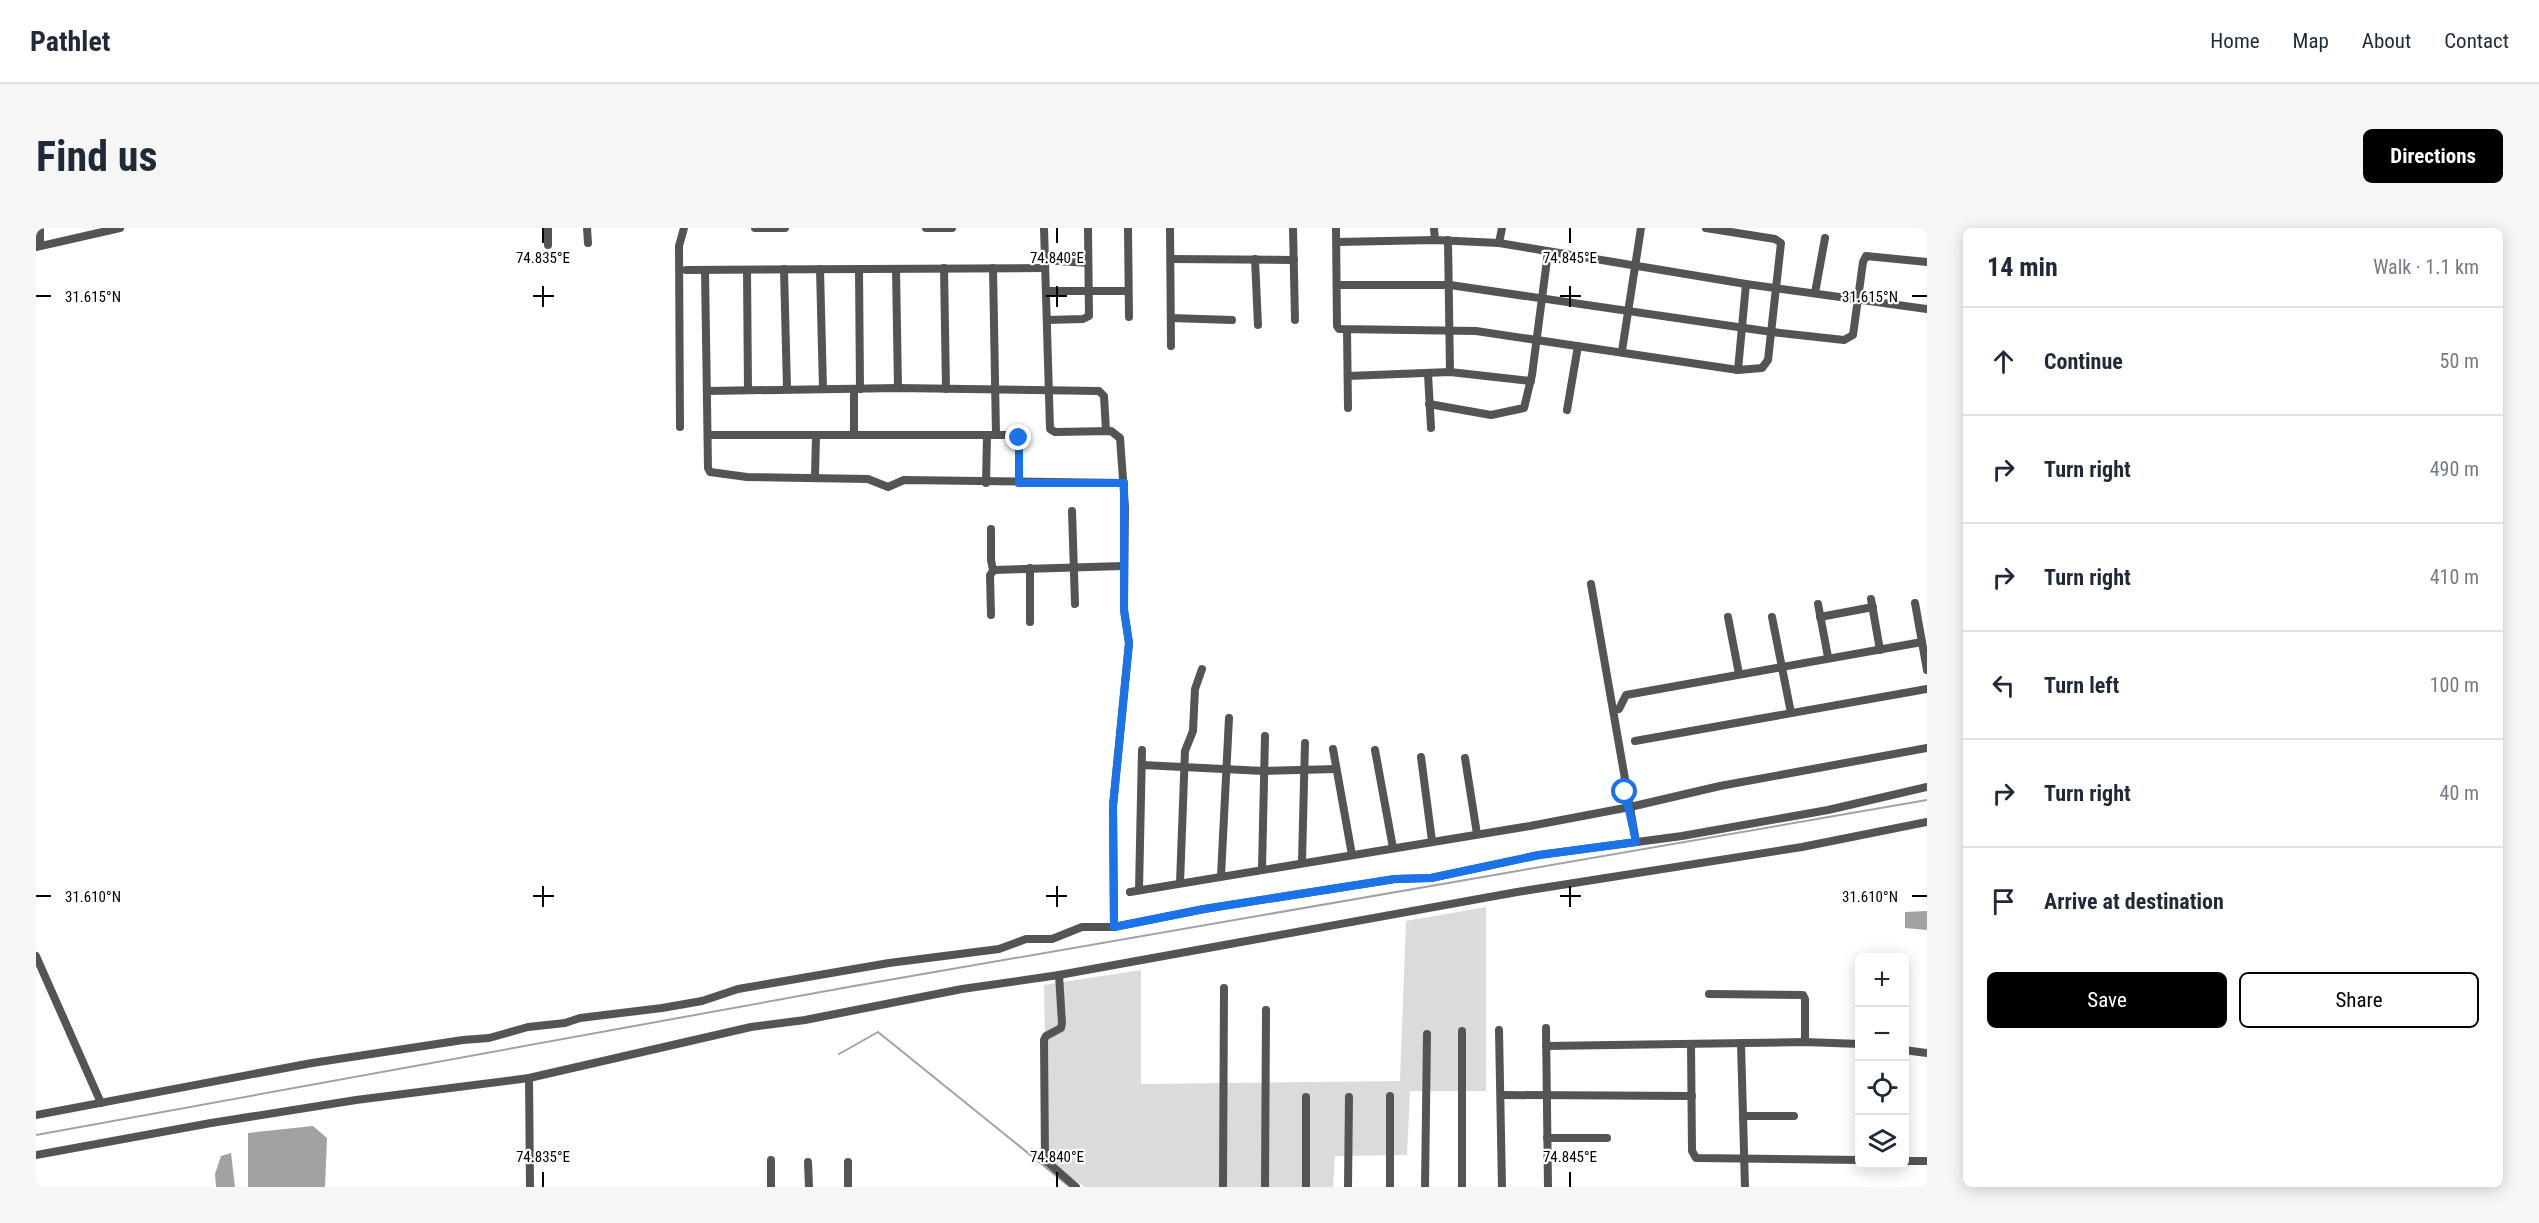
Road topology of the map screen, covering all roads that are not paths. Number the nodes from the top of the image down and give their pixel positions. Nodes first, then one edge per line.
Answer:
1 (40, 228) edge
2 (120, 228) edge
3 (548, 228) edge
4 (588, 228) edge
5 (684, 228) edge
6 (755, 228) edge
7 (785, 228) edge
8 (926, 228) edge
9 (952, 228) edge
10 (1044, 228) edge
11 (1088, 228) edge
12 (1128, 228) edge
13 (1170, 228) edge
14 (1293, 228) edge
15 (1336, 228) edge
16 (1434, 228) edge
17 (1502, 228) edge
18 (1641, 228) edge
19 (1706, 228) edge
20 (1824, 238) dead end
21 (1435, 240) junction
22 (1448, 240) junction
23 (1337, 242) junction
24 (588, 243) dead end
25 (1499, 243) junction
26 (548, 245) dead end
27 (38, 247) edge
28 (1548, 252) junction
29 (1171, 259) junction
30 (1255, 260) junction
31 (1294, 260) junction
32 (1927, 262) edge
33 (1088, 263) junction
34 (1045, 264) junction
35 (1635, 266) junction
36 (945, 268) junction
37 (993, 268) junction
38 (784, 269) junction
39 (820, 269) junction
40 (859, 269) junction
41 (896, 269) junction
42 (686, 270) dead end
43 (705, 270) junction
44 (747, 270) junction
45 (1746, 284) junction
46 (1337, 285) junction
47 (1450, 285) junction
48 (1777, 288) junction
49 (1046, 291) junction
50 (1088, 291) junction
51 (1128, 291) junction
52 (1815, 293) junction
53 (1541, 297) junction
54 (1857, 300) junction
55 (1927, 309) edge
56 (1628, 310) junction
57 (1129, 317) dead end
58 (1171, 318) junction
59 (1047, 320) junction
60 (1232, 320) dead end
61 (1295, 320) dead end
62 (1258, 325) dead end
63 (1741, 327) junction
64 (1347, 330) junction
65 (1450, 330) junction
66 (1772, 332) junction
67 (1536, 339) junction
68 (1171, 346) dead end
69 (1578, 346) junction
70 (1622, 351) junction
71 (1738, 370) junction
72 (1450, 372) junction
73 (1428, 374) junction
74 (1348, 376) junction
75 (1531, 381) junction
76 (898, 388) junction
77 (946, 388) junction
78 (994, 388) junction
79 (787, 389) junction
80 (823, 389) junction
81 (857, 389) junction
82 (1048, 389) junction
83 (748, 390) junction
84 (707, 391) junction
85 (1429, 404) junction
86 (1348, 408) dead end
87 (1567, 410) dead end
88 (680, 427) dead end
89 (1431, 428) dead end
90 (1106, 431) junction
91 (708, 435) junction
92 (816, 435) junction
93 (854, 435) junction
94 (991, 435) junction
95 (814, 477) junction
96 (986, 483) junction
97 (1019, 483) junction
98 (1124, 483) junction
99 (1072, 511) dead end
100 (991, 529) dead end
101 (1123, 566) junction
102 (1074, 567) junction
103 (1030, 568) junction
104 (993, 570) junction
105 (1591, 584) dead end
106 (1915, 603) dead end
107 (1075, 604) dead end
108 (1818, 604) dead end
109 (991, 615) dead end
110 (1820, 616) junction
111 (1728, 617) dead end
112 (1772, 617) dead end
113 (1030, 622) dead end
114 (1922, 642) junction
115 (1880, 650) junction
116 (1828, 657) junction
117 (1782, 666) junction
118 (1202, 669) dead end
119 (1927, 670) edge
120 (1738, 674) junction
121 (1927, 689) edge
122 (1616, 710) junction
123 (1791, 713) junction
124 (1229, 718) dead end
125 (1265, 736) dead end
126 (1635, 741) dead end
127 (1305, 743) dead end
128 (1927, 748) edge
129 (1333, 749) dead end
130 (1142, 750) dead end
131 (1375, 750) dead end
132 (1421, 757) dead end
133 (1465, 758) dead end
134 (1142, 765) junction
135 (1185, 768) junction
136 (1336, 769) junction
137 (1226, 770) junction
138 (1305, 770) junction
139 (1264, 771) junction
140 (1927, 787) edge
141 (1630, 807) junction
142 (1927, 822) edge
143 (1478, 834) junction
144 (1432, 841) junction
145 (1636, 842) junction
146 (1393, 848) junction
147 (1352, 855) junction
148 (1302, 862) junction
149 (1262, 869) junction
150 (1221, 876) junction
151 (1180, 883) junction
152 (1114, 927) junction
153 (36, 956) edge
154 (1059, 975) junction
155 (1224, 988) dead end
156 (1709, 994) dead end
157 (1266, 1010) dead end
158 (1546, 1028) dead end
159 (1462, 1030) dead end
160 (1499, 1030) dead end
161 (1426, 1034) dead end
162 (1741, 1042) junction
163 (1805, 1042) junction
164 (1691, 1044) junction
165 (1855, 1044) edge
166 (1546, 1046) junction
167 (1909, 1051) edge
168 (1927, 1053) edge
169 (529, 1078) junction
170 (1501, 1095) junction
171 (1546, 1095) junction
172 (1390, 1096) dead end
173 (1692, 1096) junction
174 (1306, 1097) dead end
175 (1349, 1097) dead end
176 (101, 1103) junction
177 (36, 1115) edge
178 (1743, 1116) junction
179 (1794, 1116) dead end
180 (1547, 1138) junction
181 (1607, 1138) dead end
182 (36, 1155) edge
183 (771, 1160) dead end
184 (1745, 1160) junction
185 (1855, 1160) edge
186 (1909, 1161) edge
187 (1927, 1161) edge
188 (808, 1162) dead end
189 (848, 1162) dead end
190 (530, 1187) edge
191 (771, 1187) edge
192 (809, 1187) edge
193 (848, 1187) edge
194 (1076, 1187) edge
195 (1223, 1187) edge
196 (1265, 1187) edge
197 (1306, 1187) edge
198 (1348, 1187) edge
199 (1390, 1187) edge
200 (1425, 1187) edge
201 (1462, 1187) edge
202 (1502, 1187) edge
203 (1548, 1187) edge
204 (1745, 1187) edge

1 - 27 street
2 - 27 street
3 - 26 street
4 - 24 street
5 - 88 street
6 - 7 street
8 - 9 street
10 - 34 street
11 - 33 street
12 - 51 street
13 - 29 street
14 - 31 street
15 - 23 street
16 - 21 street
17 - 25 street
18 - 35 street
19 - 48 street
20 - 52 street
21 - 22 street
21 - 23 street
22 - 25 street
22 - 47 street
23 - 46 street
25 - 28 street
28 - 35 street
28 - 53 street
29 - 30 street
29 - 58 street
30 - 31 street
30 - 62 street
31 - 61 street
32 - 54 street
33 - 34 street
33 - 50 street
34 - 37 street
34 - 49 street
35 - 45 street
35 - 56 street
36 - 37 street
36 - 41 street
36 - 77 street
37 - 78 street
38 - 39 street
38 - 44 street
38 - 79 street
39 - 40 street
39 - 80 street
40 - 41 street
40 - 81 street
41 - 76 street
42 - 43 street
43 - 44 street
43 - 84 street
44 - 83 street
45 - 48 street
45 - 63 street
46 - 47 street
46 - 64 street
47 - 53 street
47 - 65 street
48 - 52 street
48 - 66 street
49 - 50 street
49 - 59 street
50 - 51 street
50 - 59 street
51 - 57 street
52 - 54 street
53 - 56 street
53 - 67 street
54 - 55 street
54 - 66 street
56 - 63 street
56 - 70 street
58 - 60 street
58 - 68 street
59 - 82 street
63 - 66 street
63 - 71 street
64 - 65 street
64 - 74 street
65 - 67 street
65 - 72 street
66 - 71 street
67 - 69 street
67 - 75 street
69 - 70 street
69 - 87 street
70 - 71 street
72 - 73 street
72 - 75 street
73 - 74 street
73 - 85 street
74 - 86 street
75 - 85 street
76 - 77 street
76 - 81 street
77 - 78 street
78 - 82 street
78 - 94 street
79 - 80 street
79 - 83 street
80 - 81 street
81 - 93 street
82 - 90 street
82 - 90 street
83 - 84 street
84 - 91 street
85 - 89 street
90 - 98 street
91 - 92 street
91 - 95 street
92 - 93 street
92 - 95 street
93 - 94 street
94 - 96 street
94 - 97 street
95 - 96 street
96 - 97 street
97 - 98 street
98 - 101 street
99 - 102 street
100 - 104 street
101 - 102 street
101 - 152 street
102 - 103 street
102 - 107 street
103 - 104 street
103 - 113 street
104 - 109 street
105 - 122 street
106 - 114 street
108 - 110 street
110 - 115 street
110 - 116 street
111 - 120 street
112 - 117 street
114 - 115 street
114 - 119 street
115 - 116 street
116 - 117 street
117 - 120 street
117 - 123 street
118 - 135 street
120 - 122 street
121 - 123 street
122 - 141 street
123 - 126 street
124 - 137 street
125 - 139 street
127 - 138 street
128 - 141 street
129 - 136 street
130 - 134 street
131 - 146 street
132 - 144 street
133 - 143 street
134 - 135 street
134 - 151 street
135 - 137 street
135 - 151 street
136 - 138 street
136 - 147 street
137 - 139 street
137 - 150 street
138 - 139 street
138 - 148 street
139 - 149 street
140 - 145 street
141 - 143 street
141 - 145 street
142 - 154 street
143 - 144 street
144 - 146 street
145 - 152 street
146 - 147 street
147 - 148 street
148 - 149 street
149 - 150 street
150 - 151 street
152 - 176 street
153 - 176 street
154 - 169 street
154 - 194 street
155 - 195 street
156 - 163 street
157 - 196 street
158 - 166 street
159 - 201 street
160 - 170 street
161 - 200 street
162 - 163 street
162 - 164 street
162 - 178 street
163 - 165 street
164 - 166 street
164 - 173 street
166 - 171 street
167 - 168 street
169 - 182 street
169 - 190 street
170 - 171 street
170 - 202 street
171 - 173 street
171 - 180 street
172 - 199 street
173 - 184 street
174 - 197 street
175 - 198 street
176 - 177 street
178 - 179 street
178 - 184 street
180 - 181 street
180 - 203 street
183 - 191 street
184 - 185 street
184 - 204 street
186 - 187 street
188 - 192 street
189 - 193 street

